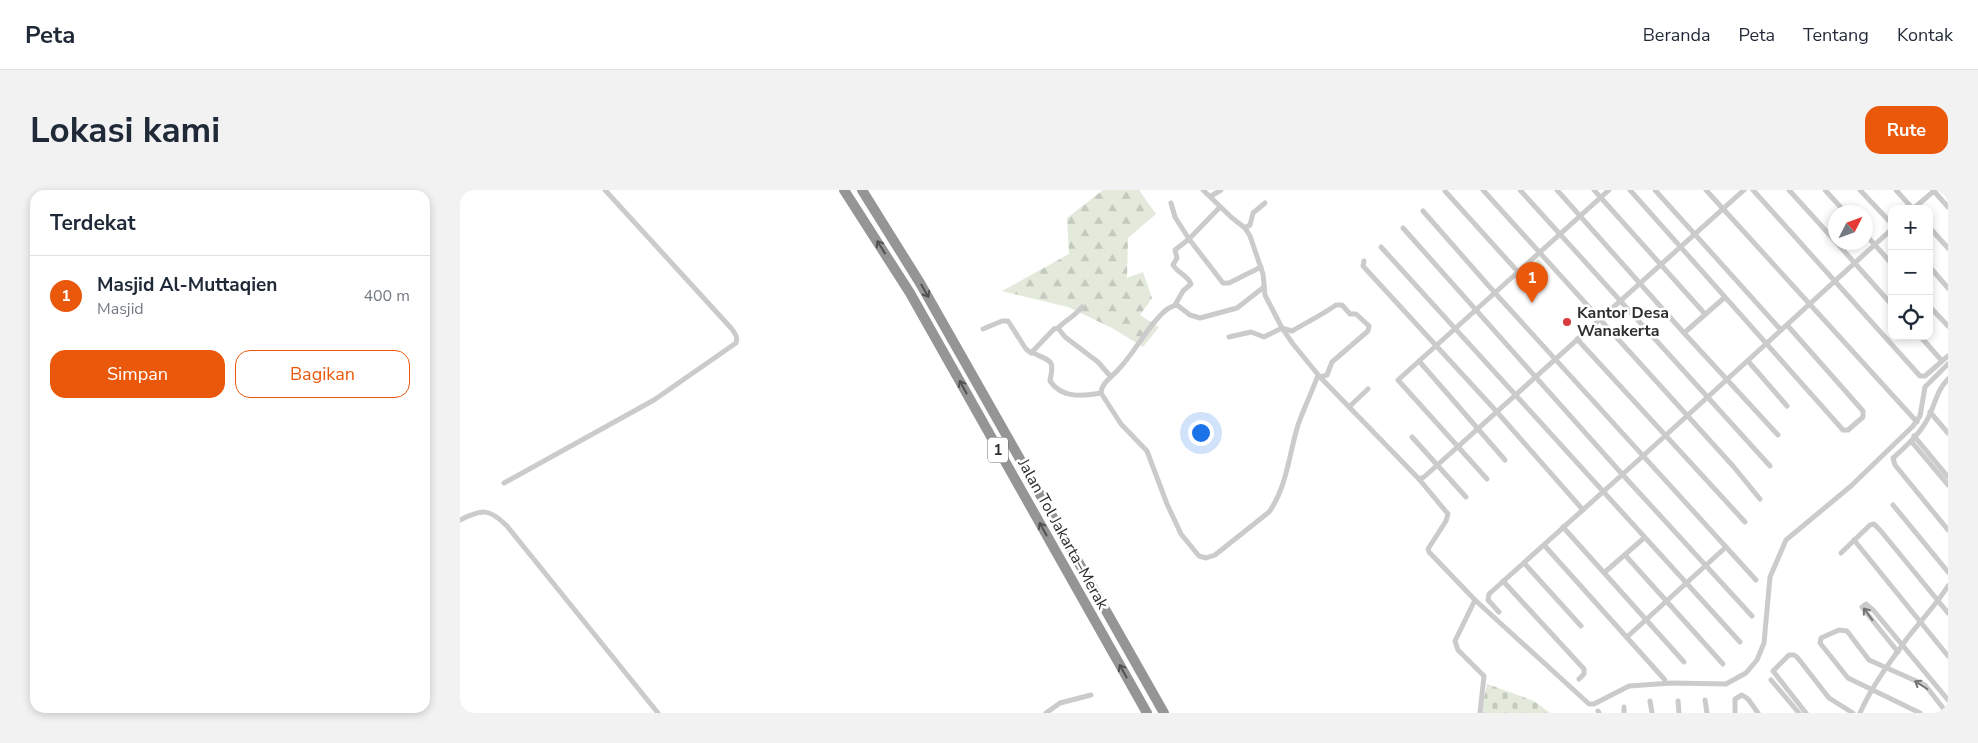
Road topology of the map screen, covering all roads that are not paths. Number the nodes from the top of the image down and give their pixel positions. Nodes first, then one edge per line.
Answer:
1 (605, 190) edge
2 (844, 190) edge
3 (862, 190) edge
4 (1203, 190) edge
5 (1220, 190) edge
6 (1483, 190) edge
7 (1520, 190) edge
8 (1557, 190) edge
9 (1594, 190) edge
10 (1609, 190) edge
11 (1630, 190) edge
12 (1656, 190) edge
13 (1706, 190) edge
14 (1744, 190) edge
15 (1752, 190) edge
16 (1789, 190) edge
17 (1825, 190) edge
18 (1860, 190) edge
19 (1896, 190) edge
20 (1934, 190) edge
21 (1445, 191) edge
22 (1211, 196) junction
23 (1600, 198) junction
24 (1171, 203) dead end
25 (1265, 203) dead end
26 (1839, 205) edge
27 (1909, 205) edge
28 (1917, 205) edge
29 (1220, 207) junction
30 (1948, 207) edge
31 (1723, 208) junction
32 (1423, 210) dead end
33 (1580, 215) junction
34 (1888, 220) edge
35 (1245, 228) junction
36 (1403, 228) dead end
37 (1933, 231) edge
38 (1888, 232) edge
39 (1560, 233) junction
40 (1828, 233) edge
41 (1694, 234) junction
42 (1189, 239) junction
43 (1874, 244) junction
44 (1381, 247) dead end
45 (1679, 247) junction
46 (1948, 248) edge
47 (1843, 250) edge
48 (1539, 254) junction
49 (1888, 260) edge
50 (1364, 261) dead end
51 (1854, 263) junction
52 (1660, 264) junction
53 (1261, 267) junction
54 (1933, 271) edge
55 (1519, 273) junction
56 (1835, 281) junction
57 (1639, 283) junction
58 (1264, 287) junction
59 (1948, 288) edge
60 (1495, 293) junction
61 (1724, 298) junction
62 (1620, 300) junction
63 (1888, 301) edge
64 (1810, 303) junction
65 (1176, 305) junction
66 (1082, 307) dead end
67 (1933, 310) edge
68 (1476, 311) junction
69 (1705, 314) junction
70 (1599, 319) junction
71 (1787, 325) junction
72 (1948, 326) edge
73 (1058, 328) junction
74 (1282, 328) junction
75 (1456, 328) junction
76 (983, 329) dead end
77 (1781, 330) junction
78 (1684, 333) junction
79 (1229, 337) dead end
80 (1577, 339) junction
81 (1924, 340) edge
82 (1766, 344) junction
83 (1436, 346) junction
84 (1033, 352) junction
85 (1948, 356) edge
86 (1555, 359) junction
87 (1748, 361) junction
88 (1419, 362) junction
89 (1945, 363) edge
90 (1319, 376) junction
91 (1536, 376) junction
92 (1111, 377) junction
93 (1727, 380) junction
94 (1947, 382) edge
95 (1368, 390) dead end
96 (1101, 392) junction
97 (1516, 395) junction
98 (1708, 397) junction
99 (1787, 406) dead end
100 (1349, 407) junction
101 (1497, 412) junction
102 (1930, 412) junction
103 (1687, 416) junction
104 (1917, 422) junction
105 (1477, 429) junction
106 (1948, 433) edge
107 (1778, 434) dead end
108 (1412, 437) dead end
109 (1665, 437) junction
110 (1912, 438) junction
111 (1458, 447) junction
112 (1643, 456) junction
113 (1506, 460) dead end
114 (1437, 465) junction
115 (1770, 466) dead end
116 (1622, 474) junction
117 (1948, 477) edge
118 (1419, 479) junction
119 (1487, 479) dead end
120 (504, 483) dead end
121 (1948, 485) edge
122 (1603, 492) junction
123 (1466, 497) dead end
124 (1760, 499) dead end
125 (1893, 505) dead end
126 (1583, 510) junction
127 (460, 520) edge
128 (1745, 522) dead end
129 (1563, 527) junction
130 (1948, 530) edge
131 (1644, 538) junction
132 (1854, 540) junction
133 (1544, 545) junction
134 (1726, 547) junction
135 (1841, 553) dead end
136 (1625, 555) junction
137 (1524, 563) junction
138 (1705, 565) junction
139 (1605, 572) junction
140 (1948, 572) edge
141 (1756, 580) dead end
142 (1503, 581) junction
143 (1685, 583) junction
144 (1948, 586) edge
145 (1475, 600) junction
146 (1666, 601) junction
147 (1939, 601) junction
148 (1499, 612) dead end
149 (1948, 613) edge
150 (1752, 616) dead end
151 (1646, 620) junction
152 (1921, 623) junction
153 (1581, 626) dead end
154 (1627, 637) junction
155 (1740, 642) dead end
156 (1902, 644) junction
157 (1898, 652) junction
158 (1948, 656) edge
159 (1684, 662) dead end
160 (1723, 664) dead end
161 (1886, 667) junction
162 (1579, 679) dead end
163 (1665, 680) dead end
164 (1771, 680) dead end
165 (1870, 690) junction
166 (1091, 696) dead end
167 (1705, 700) dead end
168 (1948, 700) edge
169 (1650, 701) dead end
170 (1678, 701) dead end
171 (658, 713) edge
172 (1046, 713) edge
173 (1147, 713) edge
174 (1164, 713) edge
175 (1480, 713) edge
176 (1652, 713) edge
177 (1679, 713) edge
178 (1707, 713) edge
179 (1735, 713) edge
180 (1758, 713) edge
181 (1799, 713) edge
182 (1806, 713) edge
183 (1853, 713) edge
184 (1860, 713) edge
185 (1920, 713) edge
186 (1947, 713) edge

1 - 120 street
173 -> 2 highway, Jalan Tol Jakarta–Merak / 1
3 -> 174 highway, Jalan Tol Jakarta–Merak / 1
4 - 22 street
5 - 22 street
6 - 48 street
7 - 39 street
8 - 33 street
9 - 23 street
10 - 23 street
11 - 45 street
12 - 41 street
13 - 31 street
14 - 31 street
15 - 56 street
16 - 40 street
17 - 26 street
18 - 34 street
19 - 27 street
20 - 28 street
20 - 30 street
21 - 55 street
22 - 29 street
23 - 33 street
23 - 52 street
24 - 42 street
25 - 35 street
29 - 35 street
29 - 42 street
31 - 41 street
31 - 64 street
32 - 60 street
33 - 39 street
33 - 57 street
35 - 53 street
36 - 68 street
37 - 46 street
38 - 43 street
39 - 48 street
39 - 62 street
41 - 45 street
41 - 77 street
42 - 53 street
42 - 65 street
43 - 49 street
43 - 51 street
44 - 75 street
45 - 52 street
45 - 61 street
47 - 51 street
48 - 55 street
48 - 70 street
50 - 83 street
51 - 56 street
51 - 63 street
52 - 57 street
52 - 69 street
53 - 58 street
54 - 59 street
55 - 60 street
56 - 64 street
56 - 89 street
57 - 62 street
57 - 78 street
58 - 65 street
58 - 74 street
60 - 68 street
60 - 86 street
61 - 69 street
61 - 82 street
62 - 70 street
62 - 98 street
64 - 71 street
64 - 104 street
65 - 92 street
66 - 73 street
67 - 72 street
68 - 75 street
68 - 91 street
69 - 78 street
70 - 80 street
70 - 103 street
71 - 77 street
71 - 82 street
73 - 84 street
73 - 92 street
74 - 79 street
74 - 90 street
74 - 90 street
75 - 83 street
75 - 97 street
76 - 84 street
77 - 82 street
78 - 93 street
80 - 86 street
80 - 109 street
81 - 89 street
82 - 87 street
83 - 88 street
83 - 101 street
84 - 96 street
85 - 89 street
86 - 91 street
86 - 112 street
87 - 93 street
87 - 99 street
88 - 105 street
88 - 111 street
89 - 104 street
90 - 96 street
90 - 100 street
91 - 97 street
91 - 116 street
92 - 96 street
93 - 98 street
93 - 107 street
94 - 102 street
95 - 100 street
97 - 101 street
97 - 122 street
98 - 103 street
98 - 115 street
100 - 118 street
101 - 105 street
101 - 126 street
102 - 106 street
102 - 110 street
103 - 109 street
103 - 124 street
104 - 145 street
105 - 111 street
105 - 113 street
108 - 114 street
109 - 112 street
109 - 128 street
110 - 117 street
110 - 121 street
110 - 130 street
111 - 114 street
111 - 119 street
112 - 116 street
112 - 134 street
114 - 118 street
114 - 123 street
116 - 122 street
116 - 138 street
118 - 145 street
122 - 126 street
122 - 131 street
125 - 140 street
126 - 129 street
127 - 171 street
129 - 133 street
129 - 139 street
131 - 136 street
131 - 143 street
132 - 135 street
132 - 147 street
132 - 152 street
133 - 137 street
133 - 154 street
134 - 138 street
134 - 141 street
136 - 139 street
136 - 146 street
137 - 142 street
137 - 153 street
138 - 143 street
138 - 150 street
139 - 151 street
142 - 148 street
142 - 162 street
143 - 146 street
143 - 155 street
144 - 147 street
145 - 175 street
146 - 151 street
146 - 160 street
147 - 149 street
147 - 152 street
151 - 154 street
151 - 159 street
152 - 156 street
152 - 158 street
154 - 163 street
156 - 157 street
157 -> 156 street
156 - 168 street
157 - 161 street
161 - 165 street
161 - 165 street
186 -> 161 street
164 - 181 street
165 - 184 street
165 - 185 street
166 - 172 street
167 - 178 street
169 - 176 street
170 - 177 street
179 - 180 street
182 - 183 street

